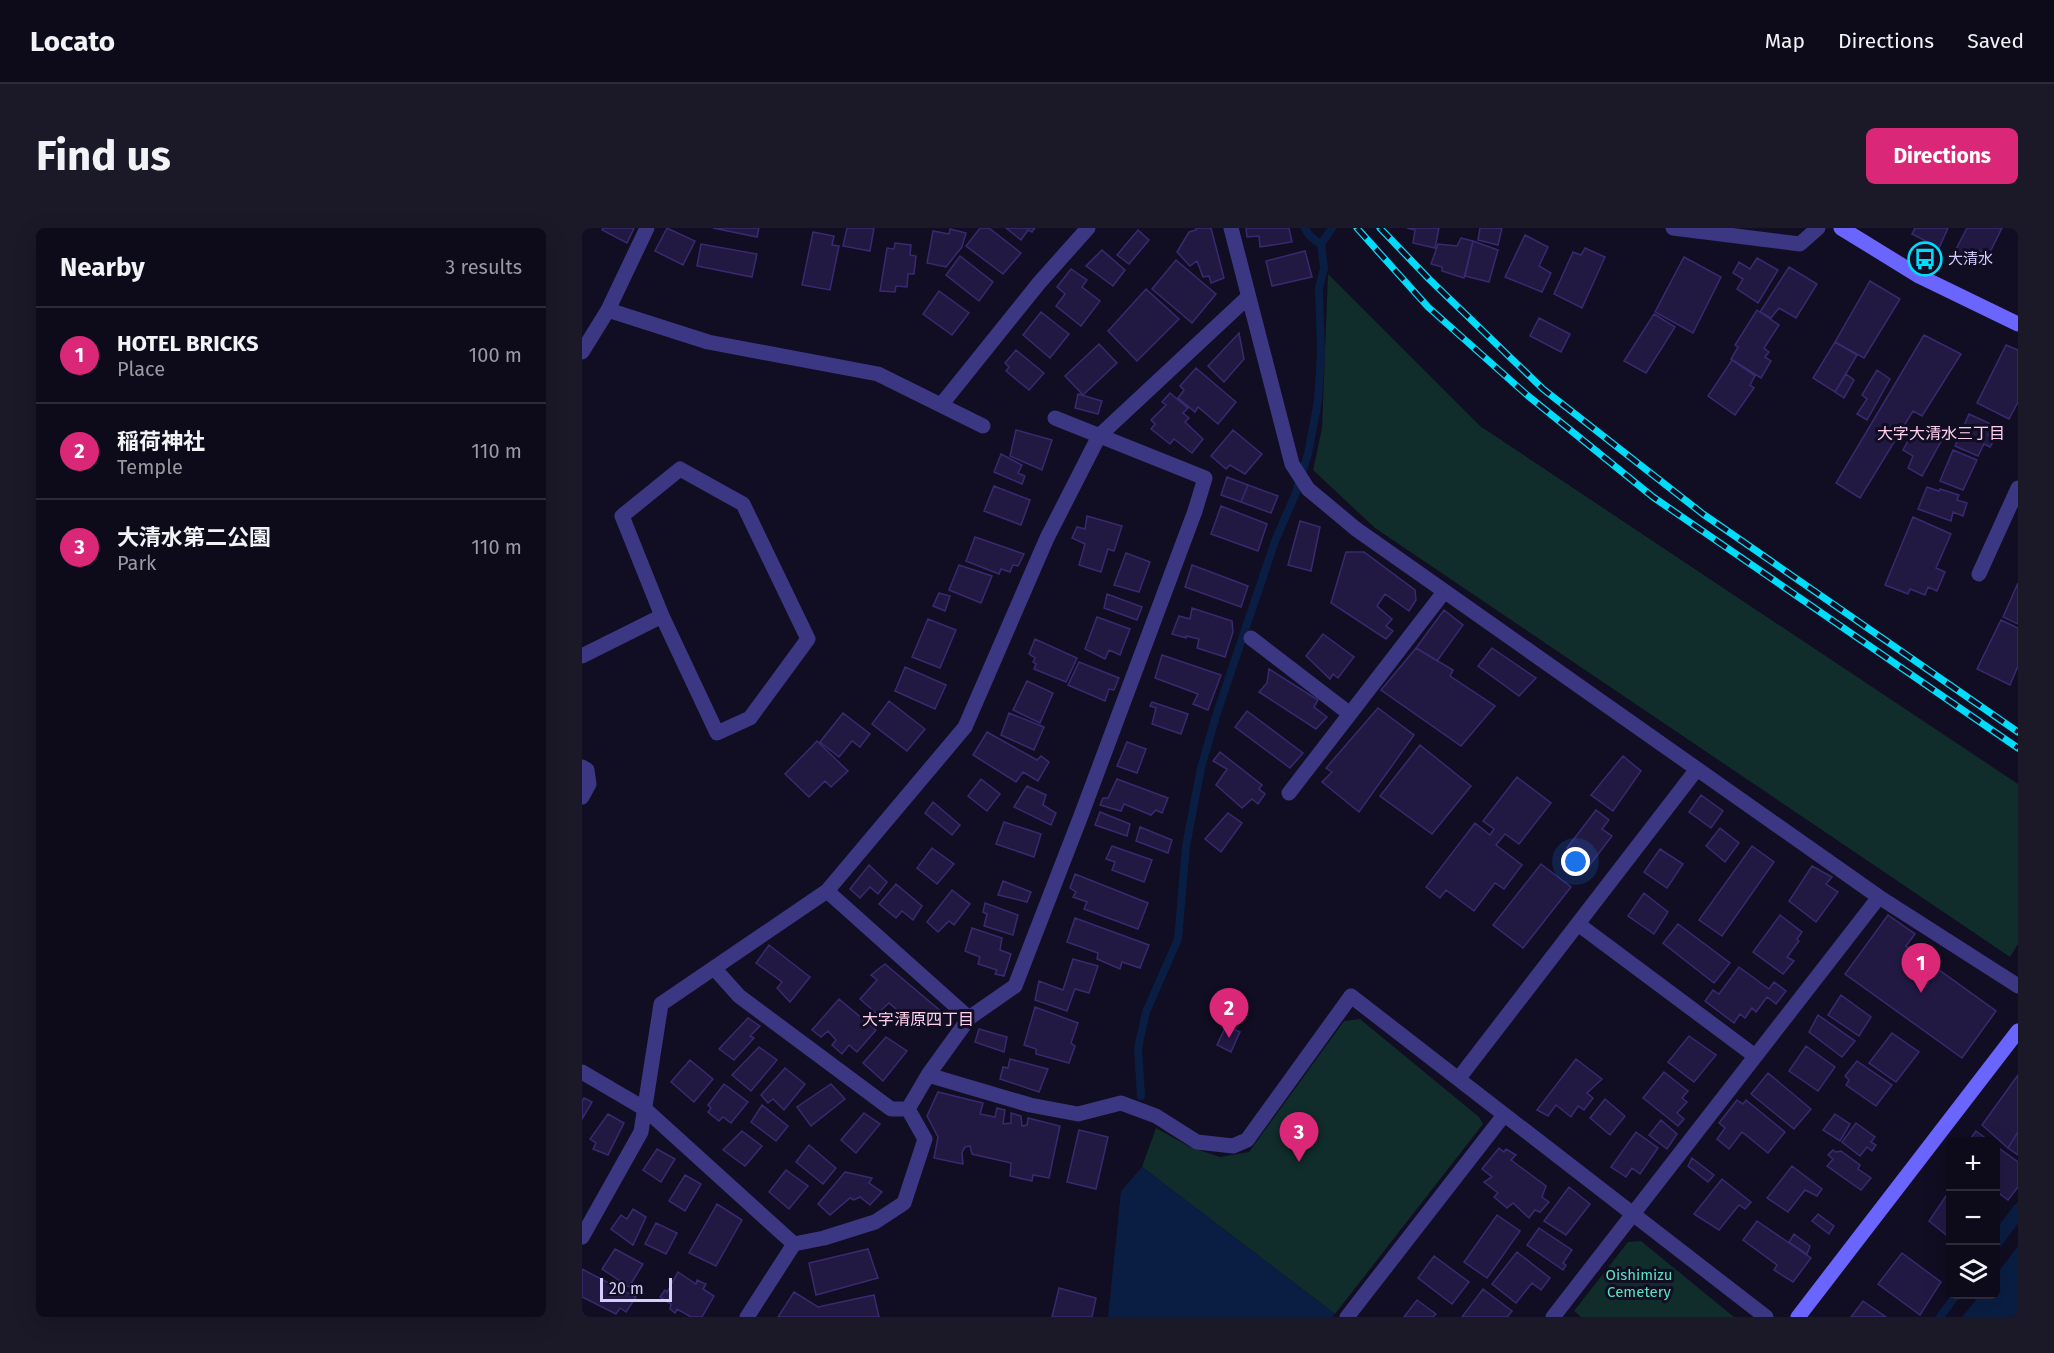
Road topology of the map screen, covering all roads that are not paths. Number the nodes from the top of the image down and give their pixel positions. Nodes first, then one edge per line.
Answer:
1 (647, 228) edge
2 (1089, 228) edge
3 (1231, 228) edge
4 (1673, 228) edge
5 (1818, 228) edge
6 (1841, 228) edge
7 (1248, 298) junction
8 (608, 310) junction
9 (2018, 324) edge
10 (582, 352) edge
11 (941, 405) junction
12 (1055, 418) dead end
13 (983, 426) dead end
14 (1099, 436) junction
15 (2018, 488) edge
16 (1979, 574) dead end
17 (1444, 592) junction
18 (662, 616) junction
19 (1251, 638) dead end
20 (582, 656) edge
21 (1350, 714) junction
22 (582, 767) edge
23 (1696, 769) junction
24 (1290, 793) dead end
25 (582, 797) edge
26 (826, 891) junction
27 (1879, 897) junction
28 (1578, 924) junction
29 (714, 968) junction
30 (2018, 986) edge
31 (969, 1018) junction
32 (2018, 1031) edge
33 (1755, 1056) junction
34 (582, 1072) edge
35 (928, 1075) junction
36 (1459, 1078) junction
37 (645, 1109) junction
38 (908, 1110) junction
39 (1504, 1114) junction
40 (1634, 1214) junction
41 (582, 1237) edge
42 (794, 1244) junction
43 (747, 1317) edge
44 (1347, 1317) edge
45 (1553, 1317) edge
46 (1766, 1317) edge
47 (1798, 1317) edge

1 - 8 street
2 - 11 street
3 - 7 street
4 - 5 street
6 - 9 street
7 - 14 street
7 - 17 street
8 - 10 street
8 - 11 street
11 - 13 street
12 - 14 street
14 - 26 street
14 - 31 street
15 - 16 street
17 - 21 street
17 - 23 street
18 - 18 street
18 - 20 street
19 - 21 street
21 - 24 street
22 - 25 street
23 - 27 street
23 - 28 street
26 - 29 street
26 - 31 street
27 - 30 street
27 - 33 street
28 - 33 street
28 - 36 street
29 - 37 street
29 - 38 street
31 - 35 street
32 - 47 street
33 - 40 street
34 - 37 street
35 - 36 street
35 - 38 street
36 - 39 street
37 - 41 street
37 - 42 street
38 - 42 street
39 - 40 street
39 - 44 street
40 - 45 street
40 - 46 street
42 - 43 street

